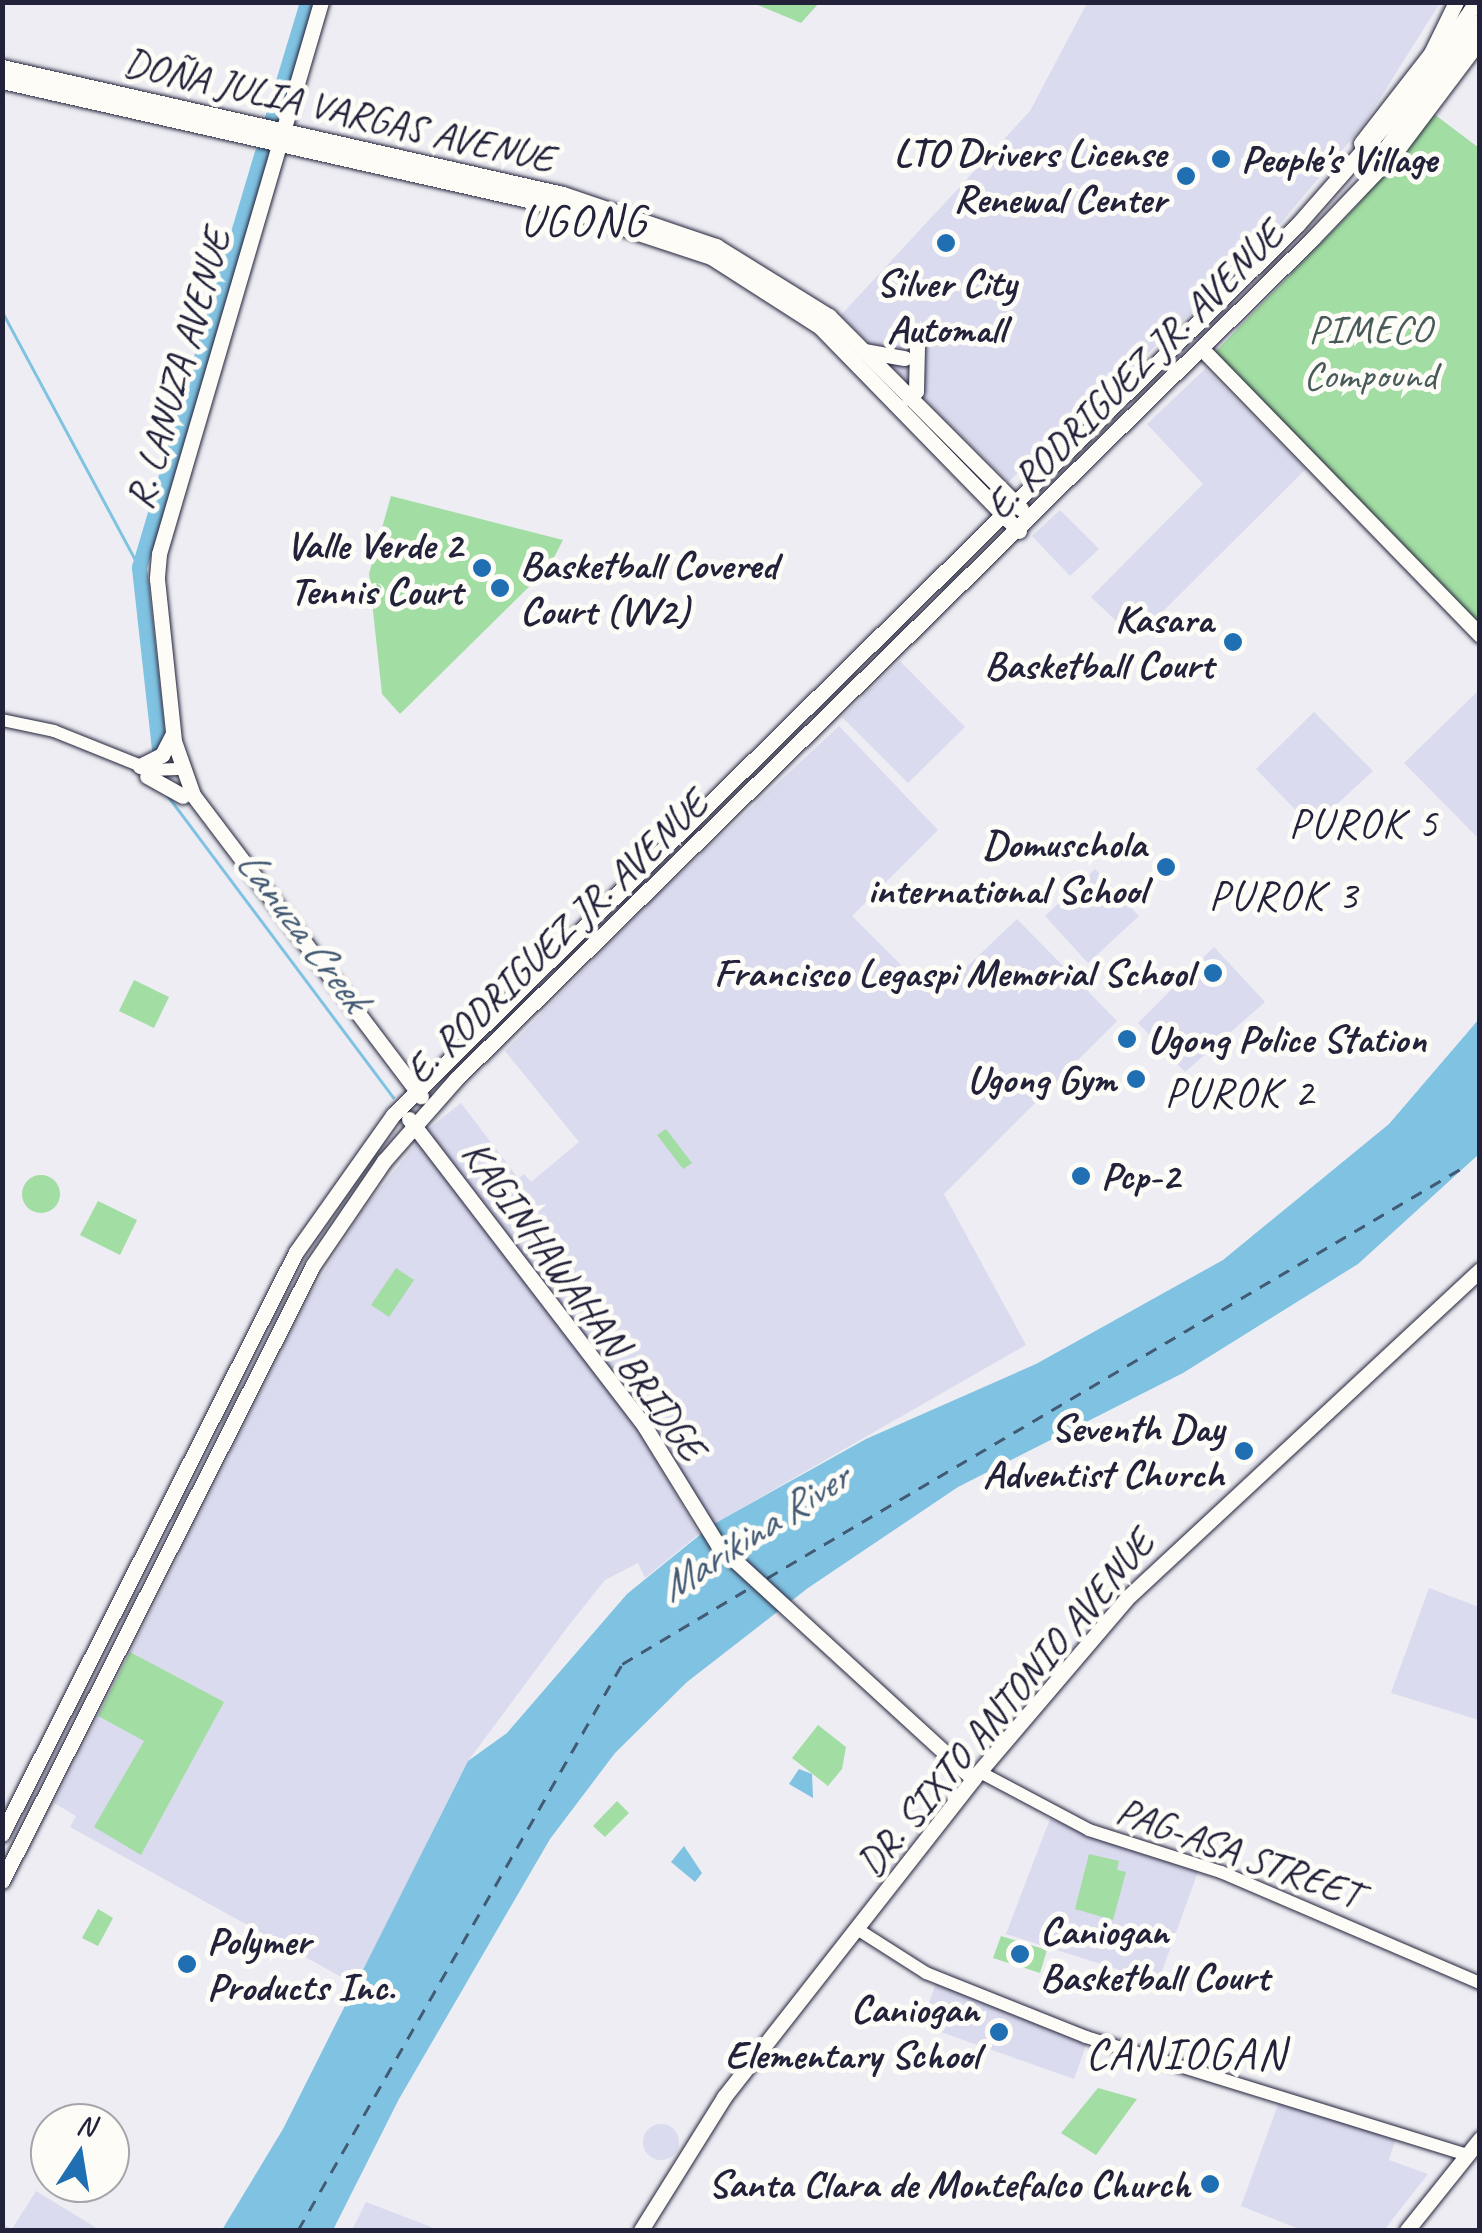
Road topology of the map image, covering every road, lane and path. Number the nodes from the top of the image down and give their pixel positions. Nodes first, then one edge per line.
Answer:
1 (321, 2) edge
2 (1456, 2) edge
3 (1464, 2) edge
4 (1476, 2) edge
5 (1480, 21) edge
6 (1480, 40) edge
7 (1431, 53) junction
8 (2, 67) edge
9 (2, 81) edge
10 (279, 138) junction
11 (1384, 139) junction
12 (1340, 176) junction
13 (1357, 189) junction
14 (917, 346) dead end
15 (1202, 349) junction
16 (863, 351) junction
17 (904, 358) dead end
18 (909, 398) junction
19 (1008, 508) junction
20 (1025, 525) junction
21 (1480, 635) edge
22 (830, 702) junction
23 (2, 720) edge
24 (173, 731) junction
25 (144, 771) junction
26 (180, 771) junction
27 (184, 796) junction
28 (593, 918) junction
29 (608, 933) junction
30 (417, 1098) junction
31 (414, 1124) junction
32 (1480, 1270) edge
33 (977, 1776) junction
34 (2, 1834) edge
35 (2, 1881) edge
36 (857, 1929) junction
37 (1480, 1982) edge
38 (1480, 2139) edge
39 (1467, 2155) junction
40 (641, 2230) edge
41 (1407, 2230) edge

1 - 10 main road, R. LANUZA AVENUE
2 - 7 main road, E. RODRIGUEZ JR. AVENUE
3 - 7 main road
4 - 11 main road
5 - 11 main road
6 - 13 main road, E. RODRIGUEZ JR. AVENUE
7 - 12 main road, E. RODRIGUEZ JR. AVENUE
8 - 10 main road, DOÑA JULIA VARGAS AVENUE
9 - 10 main road, DOÑA JULIA VARGAS AVENUE
10 - 16 main road, DOÑA JULIA VARGAS AVENUE
10 - 19 main road, DOÑA JULIA VARGAS AVENUE
10 - 24 main road, R. LANUZA AVENUE
11 - 12 main road, E. RODRIGUEZ JR. AVENUE
11 - 13 main road, E. RODRIGUEZ JR. AVENUE
12 - 19 main road, E. RODRIGUEZ JR. AVENUE
13 - 15 main road, E. RODRIGUEZ JR. AVENUE
14 - 18 main road
15 - 20 main road, E. RODRIGUEZ JR. AVENUE
15 - 21 main road
16 - 17 main road
16 - 18 main road, DOÑA JULIA VARGAS AVENUE
18 - 19 main road, DOÑA JULIA VARGAS AVENUE
19 - 20 main road, DOÑA JULIA VARGAS AVENUE
19 - 22 main road, E. RODRIGUEZ JR. AVENUE
20 - 22 main road, E. RODRIGUEZ JR. AVENUE
22 - 28 main road, E. RODRIGUEZ JR. AVENUE
22 - 29 main road, E. RODRIGUEZ JR. AVENUE
23 - 25 street
24 - 25 main road
24 - 26 main road, R. LANUZA AVENUE
25 - 26 street
25 - 27 main road
26 - 27 main road, R. LANUZA AVENUE
26 - 30 main road, R. LANUZA AVENUE
27 - 30 main road, R. LANUZA AVENUE
28 - 29 main road
28 - 30 main road, E. RODRIGUEZ JR. AVENUE
29 - 30 main road, E. RODRIGUEZ JR. AVENUE
30 - 31 main road, E. RODRIGUEZ JR. AVENUE
30 - 31 main road, KAGINHAWAHAN BRIDGE
30 - 34 main road, E. RODRIGUEZ JR. AVENUE
31 - 33 main road, KAGINHAWAHAN BRIDGE
31 - 35 main road, E. RODRIGUEZ JR. AVENUE
32 - 33 main road, DR. SIXTO ANTONIO AVENUE
33 - 36 main road, DR. SIXTO ANTONIO AVENUE
33 - 37 street, PAG-ASA STREET
36 - 39 street
36 - 40 main road, DR. SIXTO ANTONIO AVENUE
38 - 39 main road
39 - 41 main road

